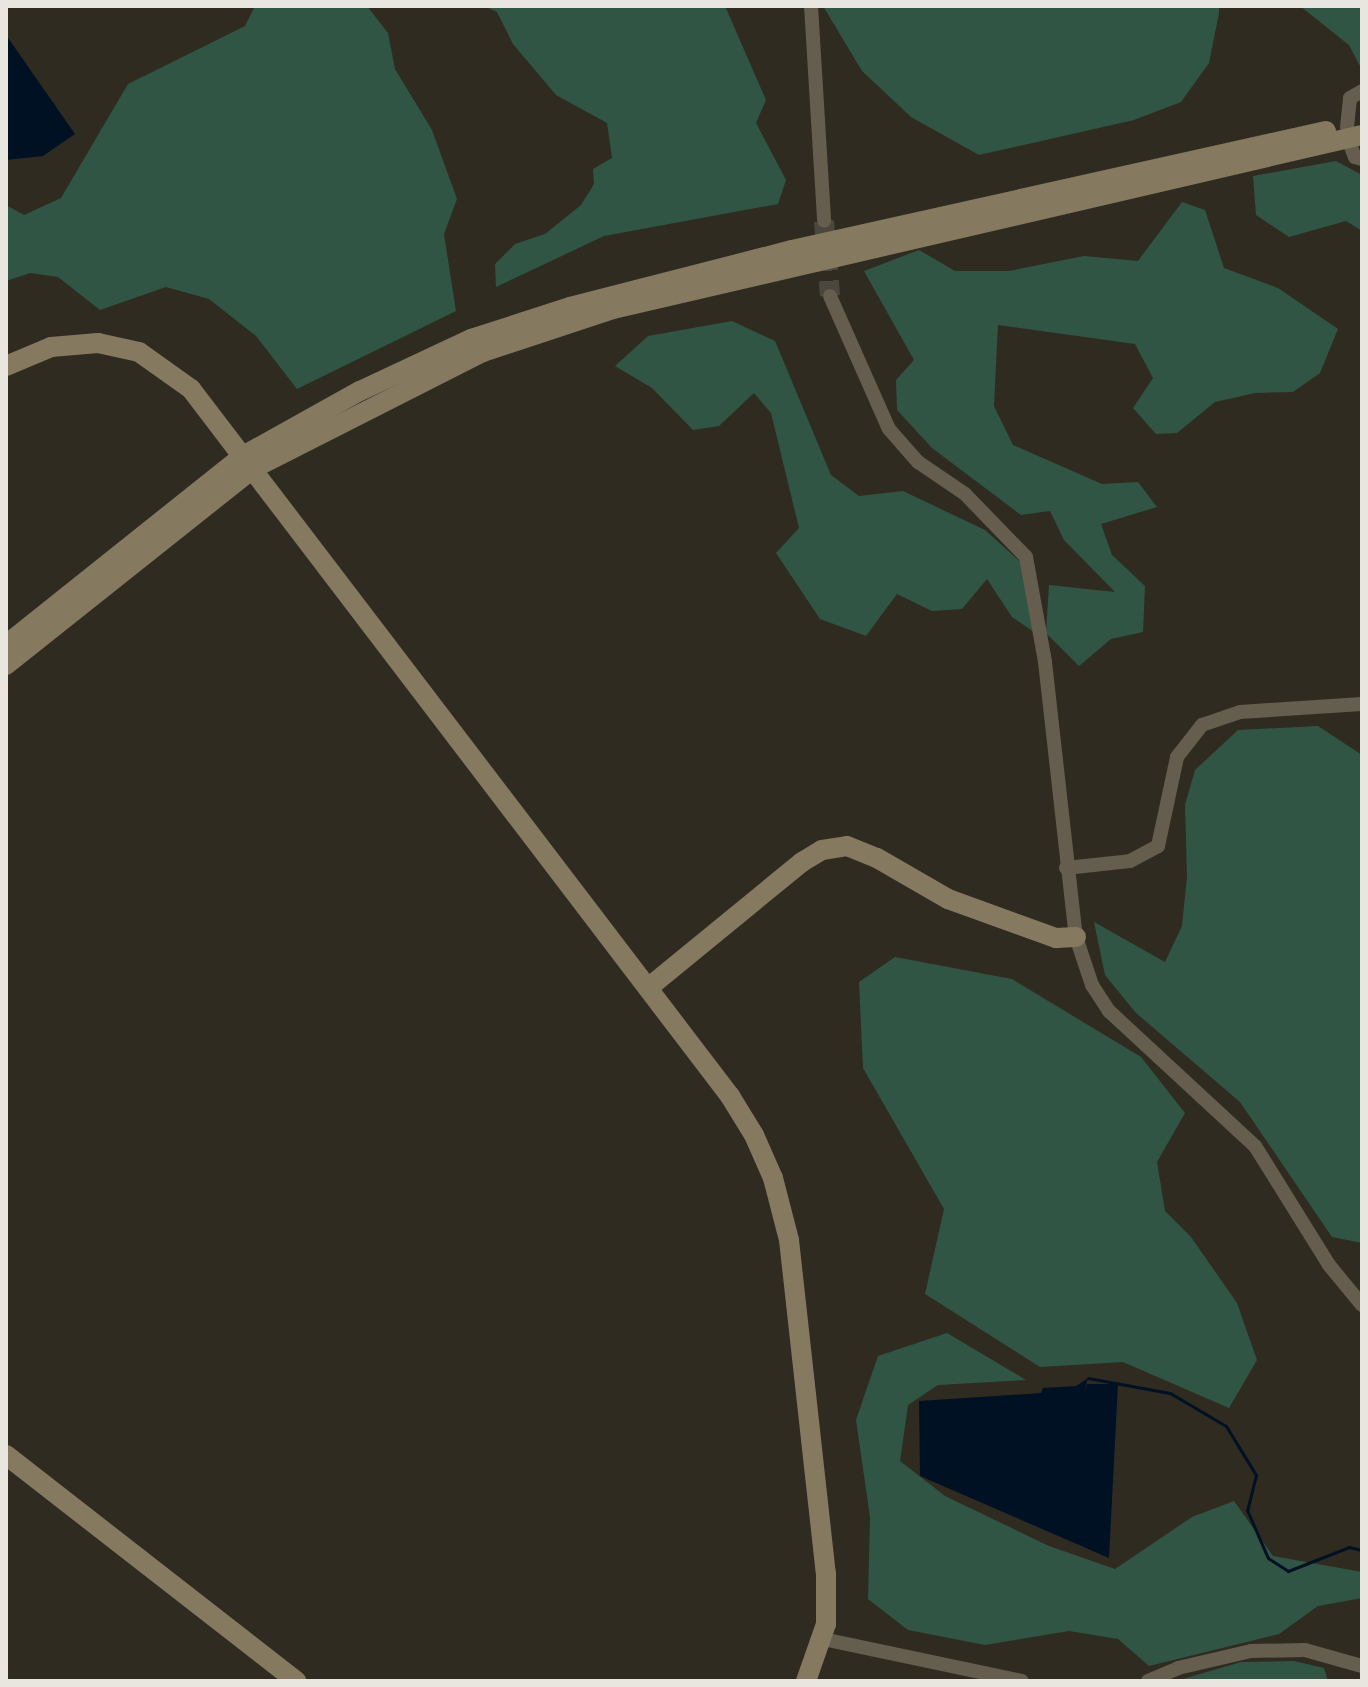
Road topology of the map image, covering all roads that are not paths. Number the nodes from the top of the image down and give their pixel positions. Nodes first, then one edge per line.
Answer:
1 (811, 6) edge
2 (1362, 91) edge
3 (1355, 131) edge
4 (1362, 159) edge
5 (824, 221) tunnel mouth
6 (830, 296) tunnel mouth
7 (6, 366) edge
8 (248, 462) junction
9 (6, 645) edge
10 (6, 665) edge
11 (1362, 704) edge
12 (1066, 868) junction
13 (1076, 937) junction
14 (648, 988) junction
15 (1362, 1305) edge
16 (6, 1455) edge
17 (823, 1639) junction
18 (1362, 1666) edge
19 (296, 1681) edge
20 (806, 1681) edge
21 (1022, 1681) edge
22 (1148, 1681) edge

1 - 5 street
2 - 3 street
3 - 4 street
3 - 8 street
6 - 12 street
7 - 8 street
8 - 9 street
8 - 10 street
8 - 14 street
11 - 12 street
12 - 13 street
13 - 14 street
13 - 15 street
14 - 17 street
16 - 19 street
17 - 20 street
17 - 21 street
18 - 22 street

